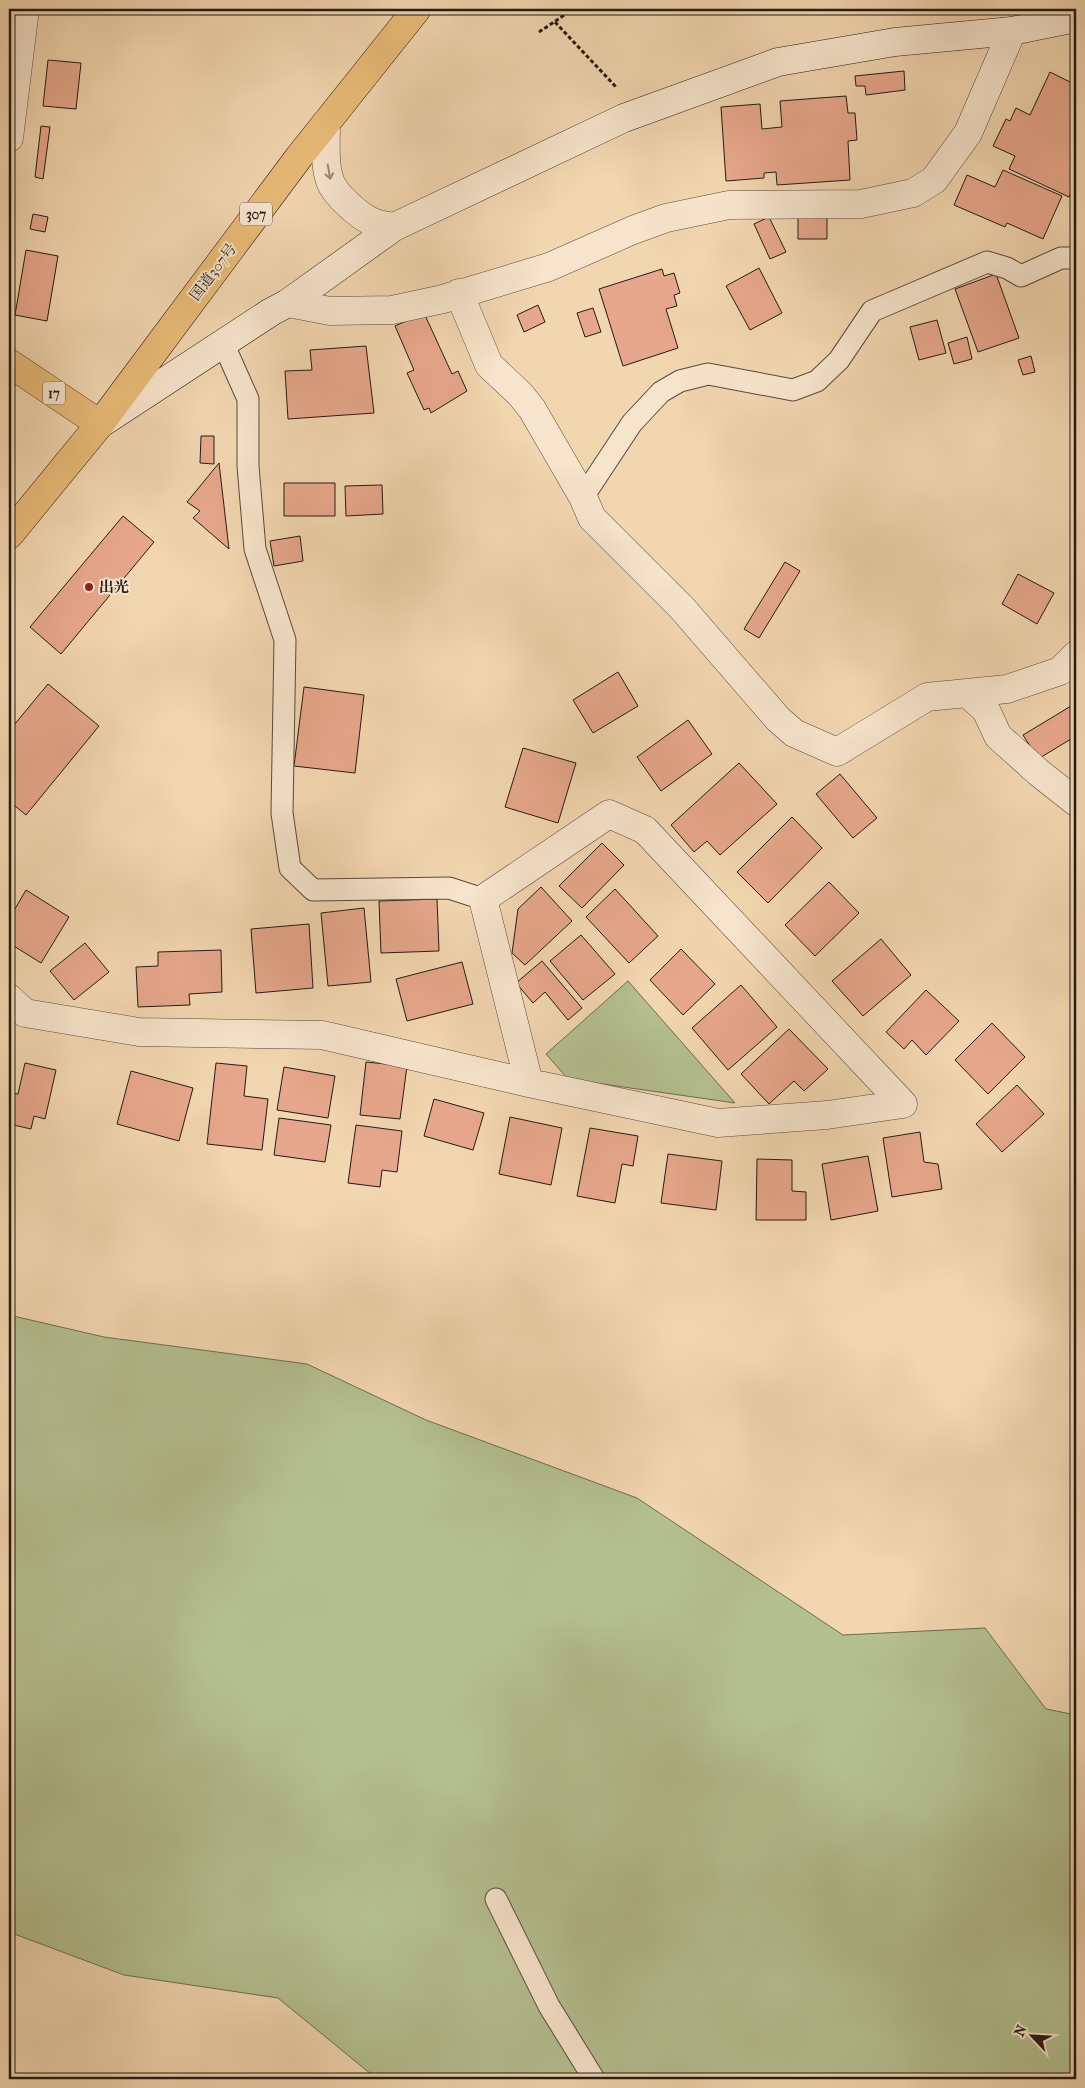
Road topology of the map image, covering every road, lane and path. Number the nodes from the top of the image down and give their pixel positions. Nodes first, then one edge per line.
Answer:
1 (25, 9) edge
2 (417, 9) edge
3 (572, 10) dead end
4 (1076, 18) edge
5 (555, 22) junction
6 (1012, 30) junction
7 (539, 32) dead end
8 (639, 112) junction
9 (326, 123) junction
10 (9, 138) edge
11 (394, 227) junction
12 (1076, 258) edge
13 (458, 294) junction
14 (288, 303) junction
15 (223, 343) junction
16 (9, 362) edge
17 (100, 424) junction
18 (583, 496) junction
19 (9, 535) edge
20 (1076, 655) edge
21 (968, 694) junction
22 (1076, 802) edge
23 (484, 899) junction
24 (9, 998) edge
25 (530, 1083) junction
26 (496, 1899) dead end
27 (594, 2079) edge

1 - 10 street
2 - 9 main road, 国道307号 / 307
3 - 5 path
4 - 6 street
5 - 7 path
5 - 8 path
6 - 8 street
6 - 13 street
8 - 11 street
9 -> 11 street
9 - 17 main road, 国道307号 / 307
11 - 14 street
12 - 18 lane
13 - 14 street
13 - 18 street
14 - 15 street
15 - 17 street
15 - 23 lane
16 - 17 main road, 17
17 - 19 main road, 国道307号 / 307
18 - 21 street
20 - 21 street
21 - 22 street
23 - 25 street
23 - 25 street
24 - 25 street
26 - 27 lane

